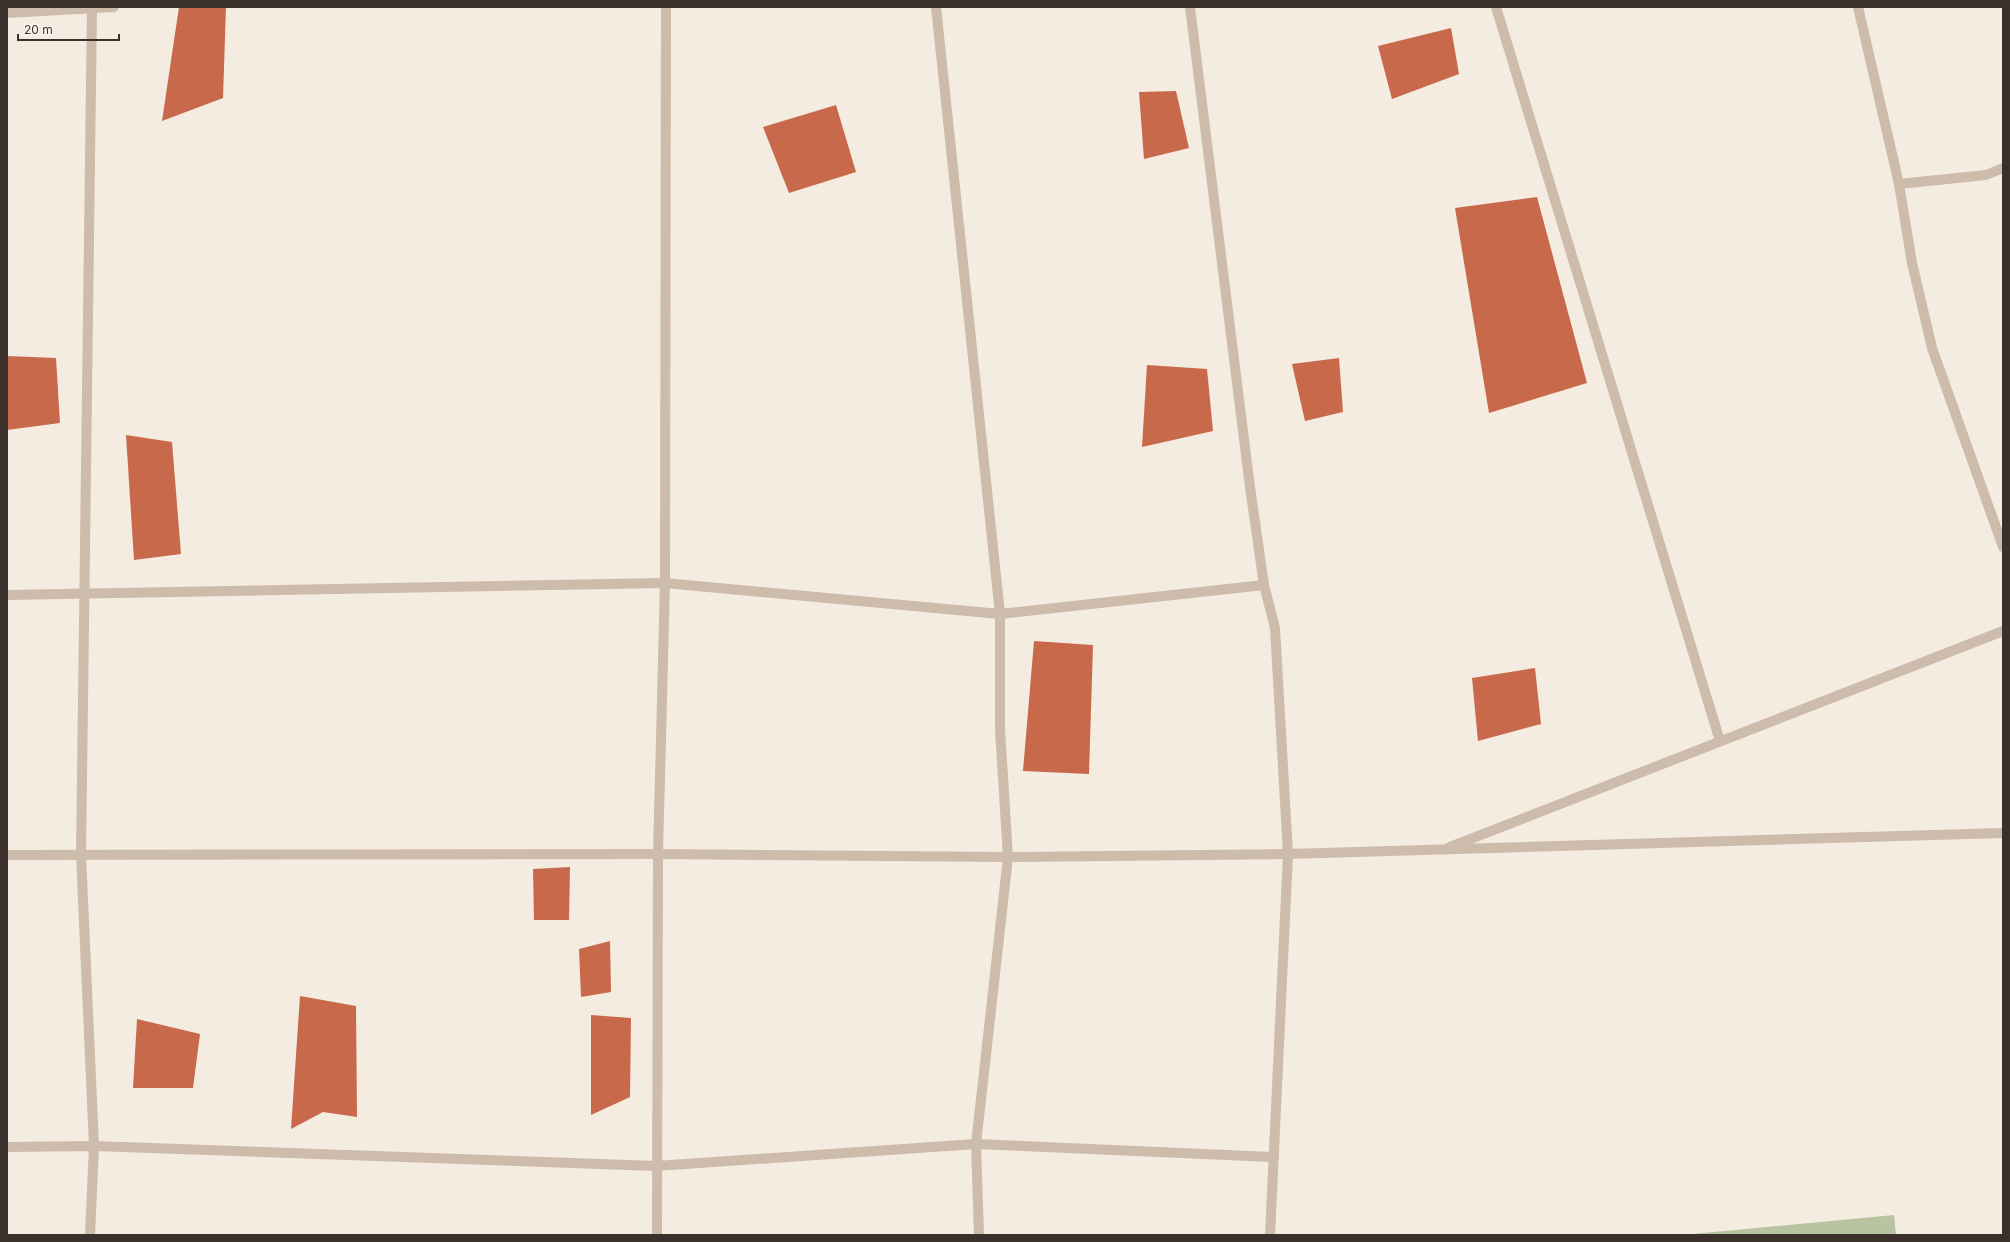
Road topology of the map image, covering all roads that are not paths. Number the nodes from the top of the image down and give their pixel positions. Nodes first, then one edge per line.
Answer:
1 (114, 7) edge
2 (666, 7) edge
3 (936, 7) edge
4 (1190, 7) edge
5 (1496, 7) edge
6 (1858, 7) edge
7 (92, 8) edge
8 (7, 13) edge
9 (2003, 168) edge
10 (1899, 184) junction
11 (2003, 548) edge
12 (666, 583) junction
13 (1264, 585) junction
14 (7, 594) edge
15 (85, 594) junction
16 (1000, 614) junction
17 (2003, 631) edge
18 (1720, 742) junction
19 (2003, 833) edge
20 (1442, 850) junction
21 (658, 854) junction
22 (1288, 854) junction
23 (7, 855) edge
24 (81, 855) junction
25 (1008, 857) junction
26 (976, 1144) junction
27 (94, 1146) junction
28 (7, 1147) edge
29 (1274, 1157) junction
30 (656, 1166) junction
31 (90, 1235) edge
32 (657, 1235) edge
33 (979, 1235) edge
34 (1270, 1235) edge

1 - 7 street
2 - 12 street
3 - 16 street
4 - 13 street
5 - 18 street
6 - 10 street
7 - 8 street
7 - 15 street
9 - 10 street
10 - 11 street
12 - 15 street
12 - 16 street
12 - 21 street
13 - 16 street
13 - 22 street
14 - 15 street
15 - 24 street
16 - 25 street
17 - 18 street
18 - 20 street
19 - 20 street
20 - 22 street
21 - 24 street
21 - 25 street
21 - 30 street
22 - 25 street
22 - 29 street
23 - 24 street
24 - 27 street
25 - 26 street
26 - 29 street
26 - 30 street
26 - 33 street
27 - 28 street
27 - 30 street
27 - 31 street
29 - 34 street
30 - 32 street

